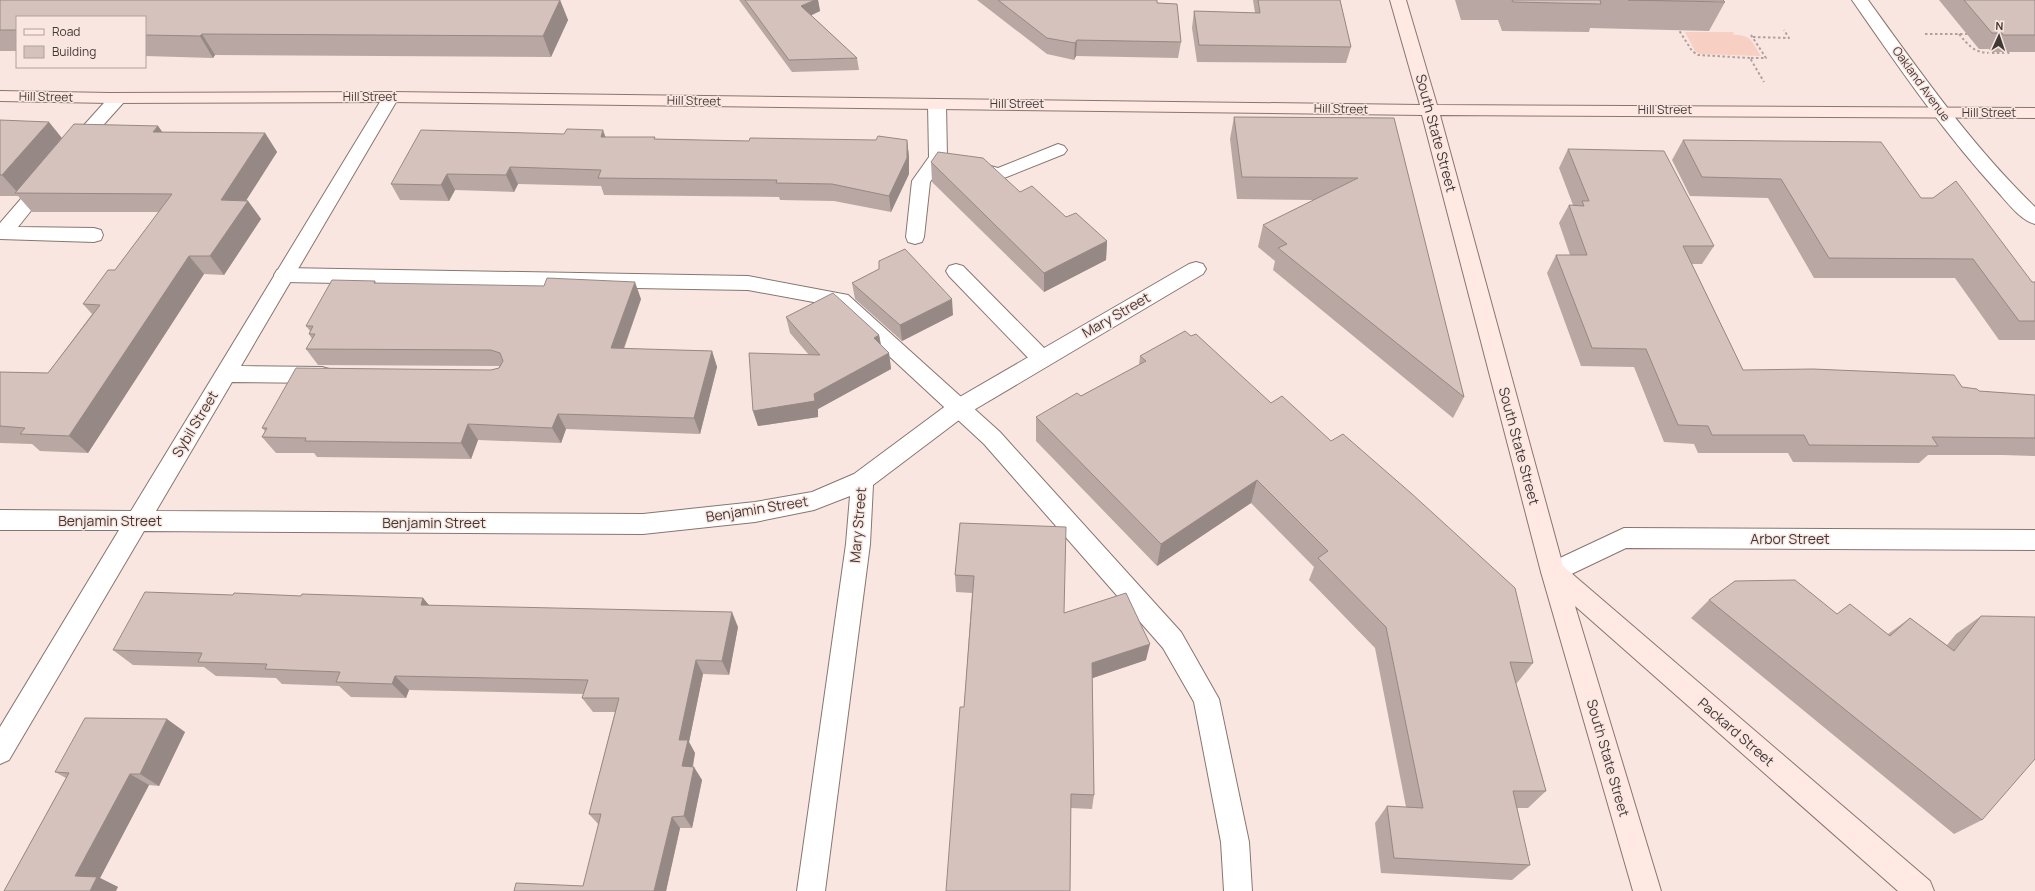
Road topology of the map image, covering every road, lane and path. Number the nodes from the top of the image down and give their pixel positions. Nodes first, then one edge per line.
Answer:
1 (1398, 0) edge
2 (1860, 0) edge
3 (1676, 26) dead end
4 (1784, 30) dead end
5 (1769, 32) dead end
6 (1925, 34) dead end
7 (1959, 34) junction
8 (1967, 34) dead end
9 (1772, 37) junction
10 (2012, 53) edge
11 (1750, 58) junction
12 (1765, 84) dead end
13 (1, 97) edge
14 (391, 97) junction
15 (118, 98) junction
16 (937, 104) junction
17 (1430, 110) junction
18 (1941, 113) junction
19 (2035, 113) edge
20 (1058, 150) dead end
21 (938, 158) junction
22 (2035, 218) edge
23 (1, 233) edge
24 (94, 235) dead end
25 (915, 237) dead end
26 (1196, 268) dead end
27 (956, 271) dead end
28 (284, 275) junction
29 (1042, 359) junction
30 (225, 374) junction
31 (338, 375) edge
32 (959, 408) junction
33 (862, 481) junction
34 (0, 520) edge
35 (137, 521) junction
36 (2035, 540) edge
37 (1553, 572) junction
38 (0, 751) edge
39 (811, 891) edge
40 (1238, 891) edge
41 (1647, 891) edge
42 (1920, 891) edge

1 - 17 street, South State Street
2 - 18 street, Oakland Avenue
3 - 11 path
4 - 9 path
5 - 9 path
6 - 7 path
7 - 8 path
7 - 10 path
9 - 11 path
11 - 12 path
13 - 15 street, Hill Street
14 - 15 street, Hill Street
14 - 16 street, Hill Street
14 - 28 street, Sybil Street
15 - 23 street
16 - 17 street, Hill Street
16 - 21 street
17 - 18 street, Hill Street
17 - 37 street, South State Street
18 - 19 street, Hill Street
18 - 22 street, Oakland Avenue
20 - 21 street
21 - 25 street
23 - 24 street
26 - 29 street, Mary Street
27 - 29 street
28 - 30 street, Sybil Street
28 - 32 street
29 - 32 street, Mary Street
30 - 31 street
30 - 35 street, Sybil Street
32 - 33 street, Mary Street
32 - 40 street
33 - 35 street, Benjamin Street
33 - 39 street, Mary Street
34 - 35 street, Benjamin Street
35 - 38 street, Sybil Street
36 - 37 street, Arbor Street
37 - 41 street, South State Street
37 - 42 street, Packard Street

